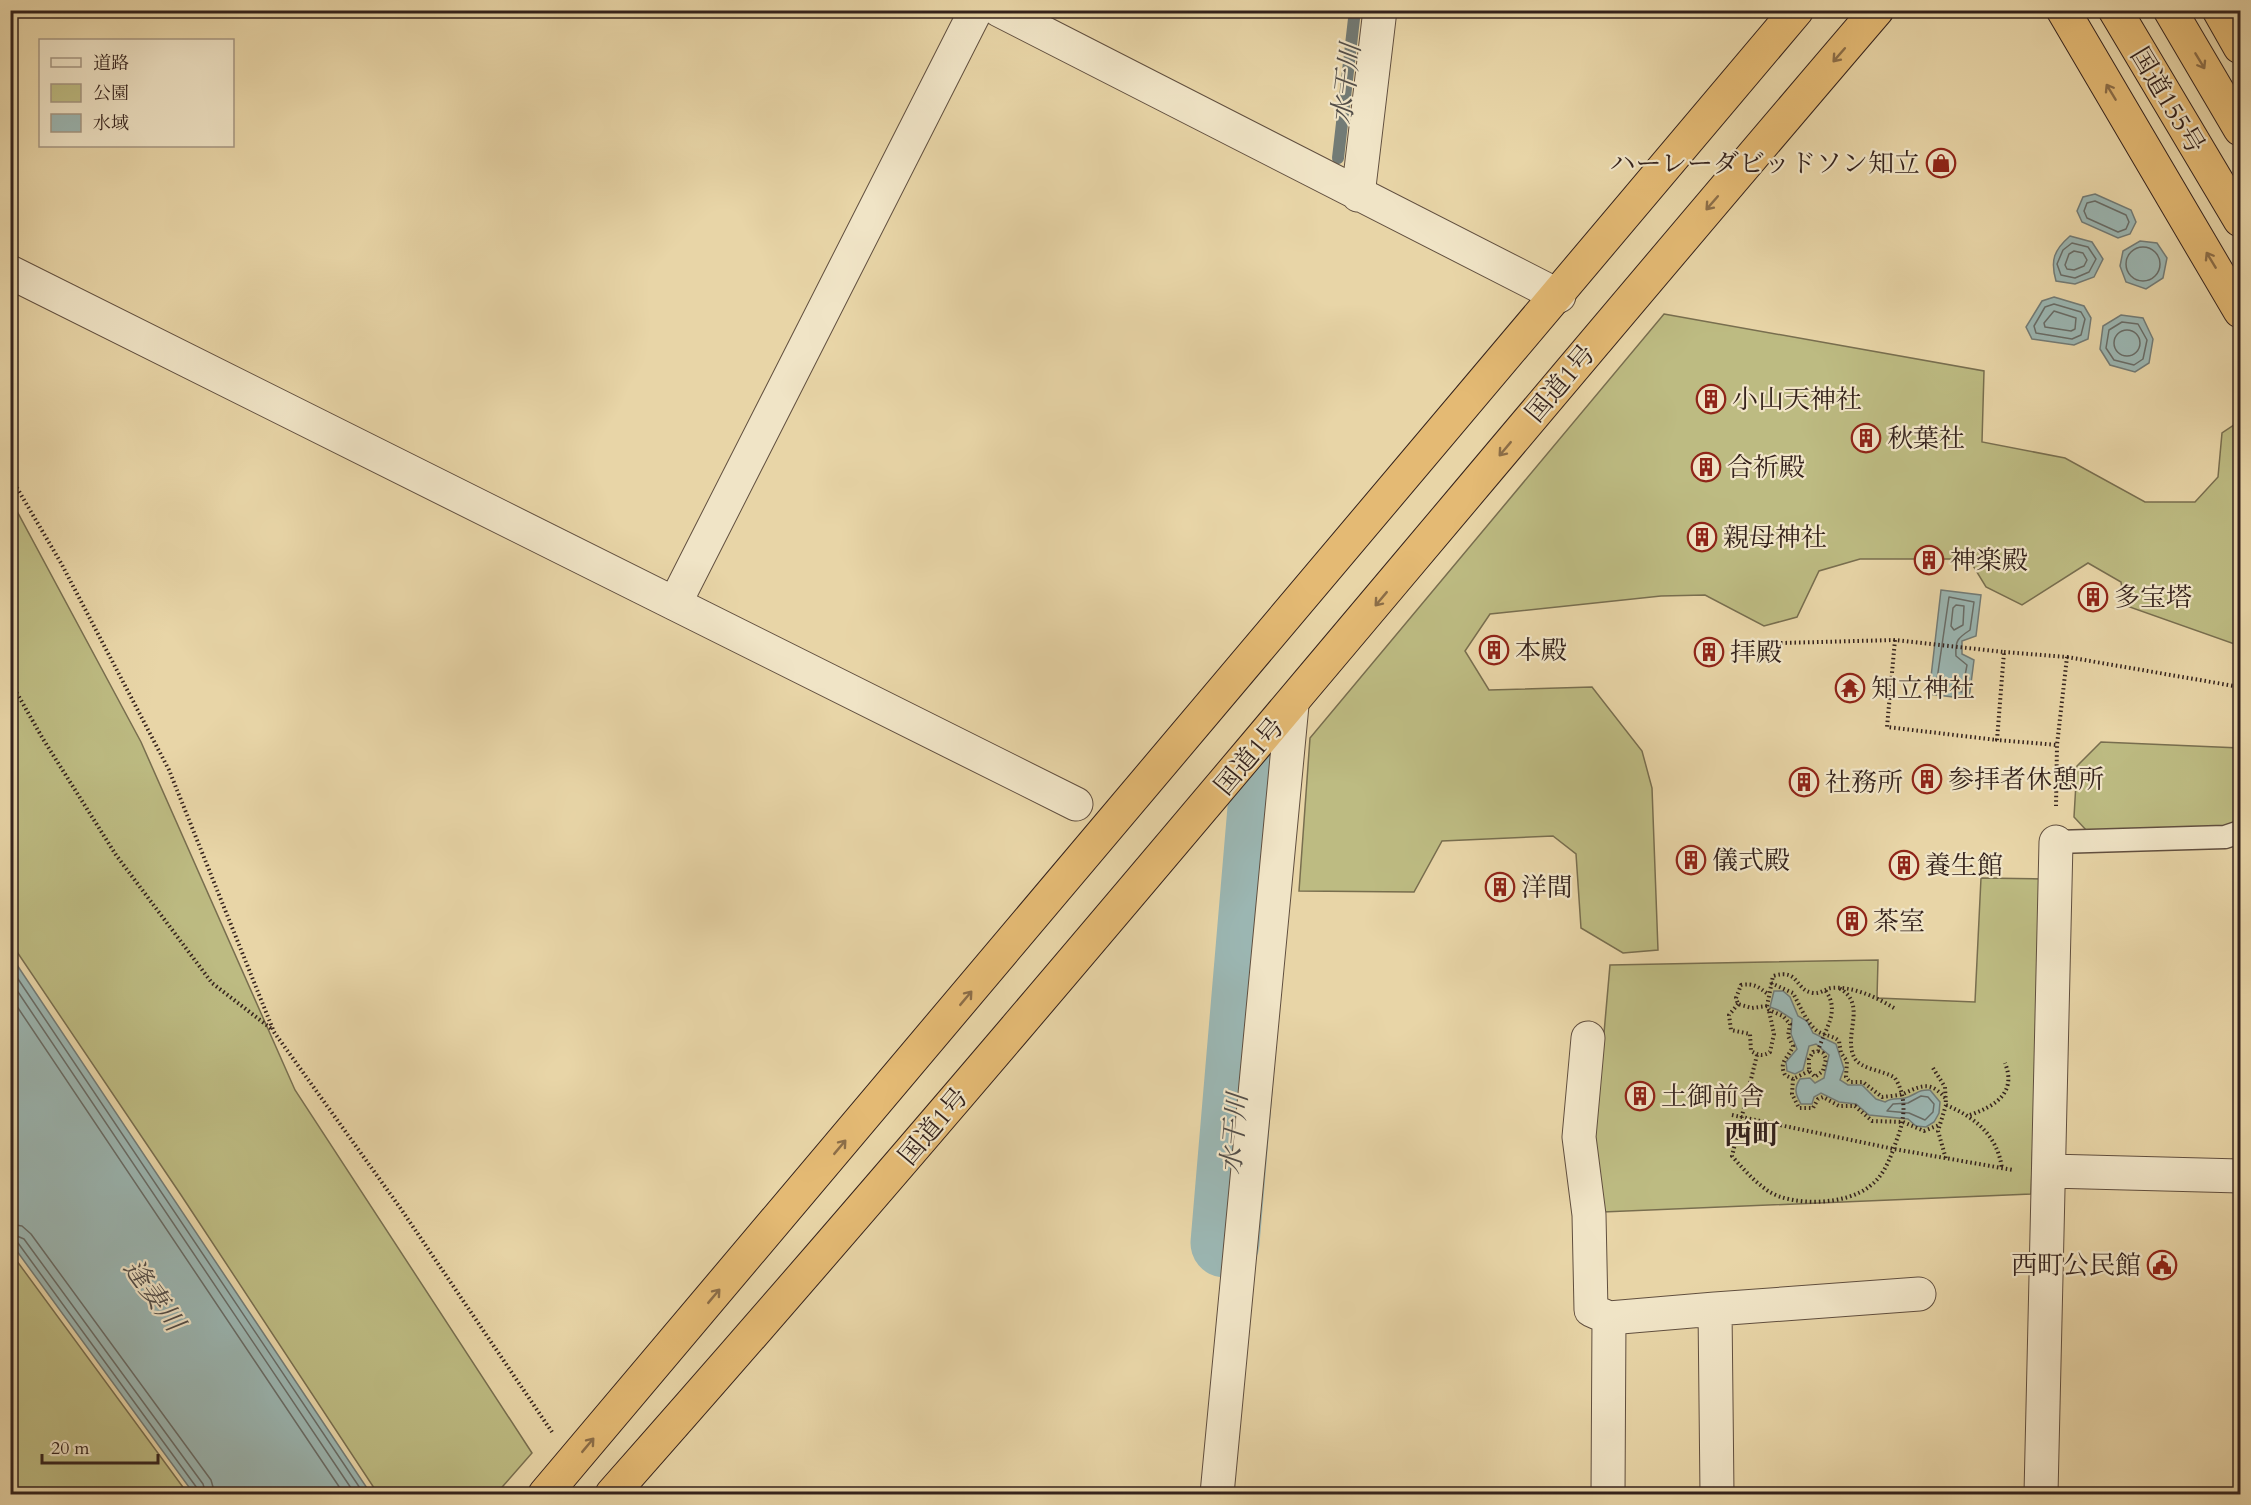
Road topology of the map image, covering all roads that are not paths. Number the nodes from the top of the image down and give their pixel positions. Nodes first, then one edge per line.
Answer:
1 (976, 10) edge
2 (999, 10) edge
3 (1380, 10) edge
4 (1797, 10) edge
5 (1877, 10) edge
6 (2063, 10) edge
7 (2115, 10) edge
8 (2170, 10) edge
9 (2219, 10) edge
10 (2241, 47) edge
11 (2241, 129) edge
12 (1358, 195) junction
13 (2241, 220) edge
14 (10, 272) edge
15 (1559, 296) junction
16 (2241, 311) edge
17 (675, 603) junction
18 (1292, 705) junction
19 (1076, 804) dead end
20 (2241, 832) edge
21 (2056, 842) joint
22 (1588, 1038) dead end
23 (2050, 1171) junction
24 (2241, 1176) edge
25 (1918, 1294) dead end
26 (1714, 1309) junction
27 (1609, 1318) junction
28 (547, 1492) edge
29 (612, 1494) edge
30 (1217, 1494) edge
31 (1608, 1494) edge
32 (1717, 1494) edge
33 (2041, 1494) edge

1 - 17 street
2 - 12 street
3 - 12 street
4 - 15 highway
5 -> 18 highway, 国道1号
16 -> 6 highway
7 - 13 highway, 国道155号
8 -> 11 highway, 国道155号
9 - 10 highway
12 - 15 street
14 - 17 street
28 -> 15 highway
17 - 19 street
18 - 29 highway, 国道1号
18 - 30 street
20 - 21 lane
21 - 23 street
22 - 27 street
23 - 24 street
23 - 33 street
25 - 26 street
26 - 27 street
26 - 32 street
27 - 31 street

